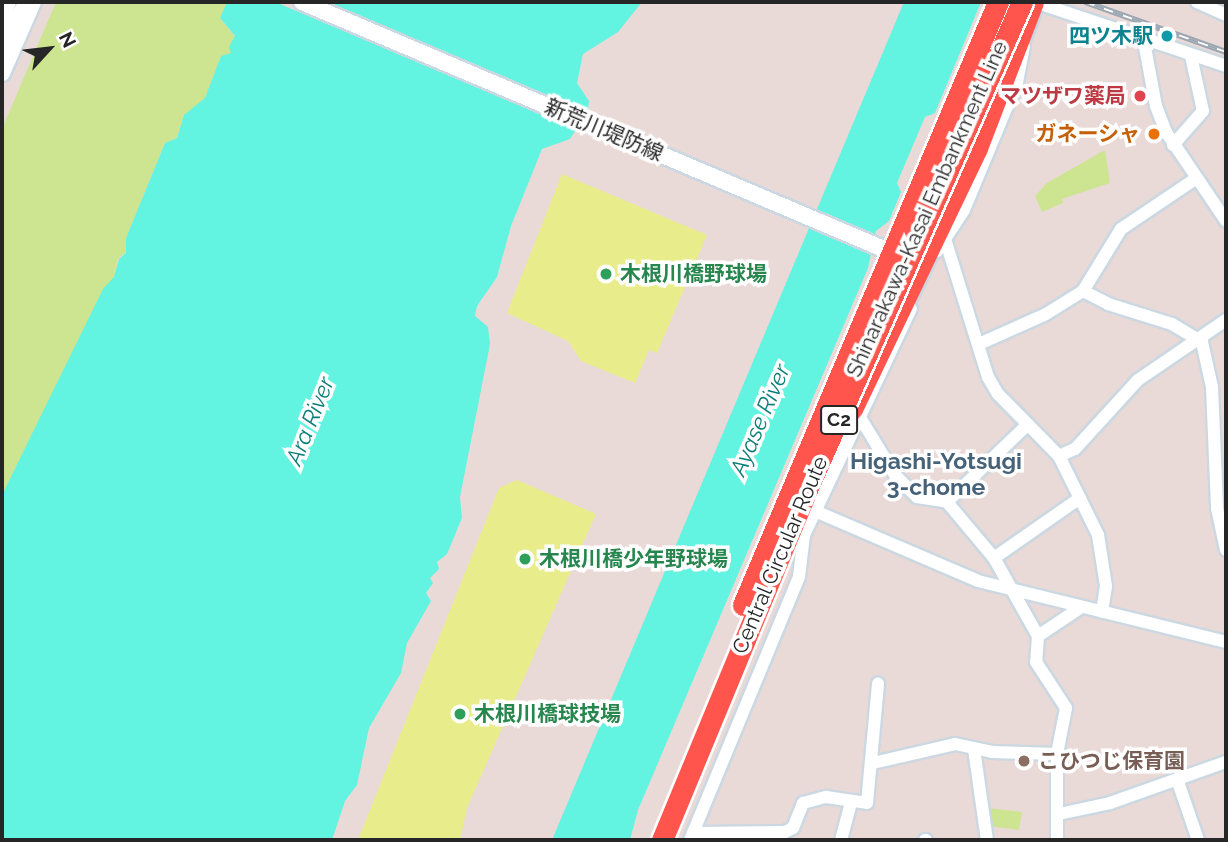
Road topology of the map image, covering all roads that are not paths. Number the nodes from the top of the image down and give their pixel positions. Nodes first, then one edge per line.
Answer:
1 (8, 2) edge
2 (28, 2) edge
3 (33, 2) edge
4 (302, 2) edge
5 (998, 2) edge
6 (1008, 2) edge
7 (1030, 2) edge
8 (1197, 2) edge
9 (1226, 15) edge
10 (2, 16) edge
11 (2, 42) edge
12 (1144, 42) junction
13 (1191, 56) junction
14 (1226, 66) edge
15 (2, 73) edge
16 (1173, 145) junction
17 (1195, 179) junction
18 (1226, 221) edge
19 (945, 239) junction
20 (906, 258) junction
21 (1083, 291) junction
22 (1226, 320) edge
23 (1198, 341) junction
24 (979, 344) junction
25 (853, 346) junction
26 (861, 419) junction
27 (1028, 424) junction
28 (1059, 456) junction
29 (1080, 498) junction
30 (947, 502) junction
31 (805, 505) junction
32 (1226, 550) edge
33 (994, 558) junction
34 (1013, 590) junction
35 (1080, 608) junction
36 (1102, 612) junction
37 (1038, 636) junction
38 (1226, 642) edge
39 (878, 684) dead end
40 (974, 749) junction
41 (1057, 754) junction
42 (1226, 762) edge
43 (873, 763) junction
44 (1177, 779) junction
45 (851, 802) junction
46 (1059, 814) junction
47 (692, 836) edge
48 (659, 839) edge
49 (841, 840) edge
50 (987, 840) edge
51 (1057, 840) edge
52 (1198, 840) edge

1 - 10 main road
2 - 11 main road
3 - 15 main road
4 - 20 main road, 新荒川堤防線
5 - 25 highway, Central Circular Route / C2, bridge
6 - 25 highway, bridge
7 - 12 street
7 - 19 street
7 - 20 main road, Shinarakawa-Kasai Embankment Line, bridge
7 - 31 highway, Central Circular Route / C2, bridge
8 - 9 street
12 - 13 street
12 - 16 street
13 - 14 street
13 - 16 street
16 - 17 street
17 - 18 street
17 - 21 street
19 - 24 street
19 - 26 street
20 - 31 main road, Shinarakawa-Kasai Embankment Line, bridge
21 - 23 street
21 - 24 street
22 - 23 street
23 - 28 street
23 - 32 street
24 - 27 street
25 - 48 highway, Central Circular Route / C2, bridge
26 - 30 street
26 - 31 street
27 - 28 street
27 - 30 street
28 - 29 street
29 - 33 street
29 - 36 street
30 - 33 street
31 - 34 street
31 - 47 street
31 - 48 highway, Central Circular Route / C2, bridge
33 - 34 street
34 - 35 street
34 - 37 street
35 - 36 street
35 - 37 street
36 - 38 street
37 - 41 street
39 - 43 street
40 - 41 street
40 - 43 street
40 - 50 street
41 - 46 street
42 - 44 street
43 - 45 street
44 - 46 street
44 - 52 street
45 - 47 street
45 - 49 street
46 - 51 street

